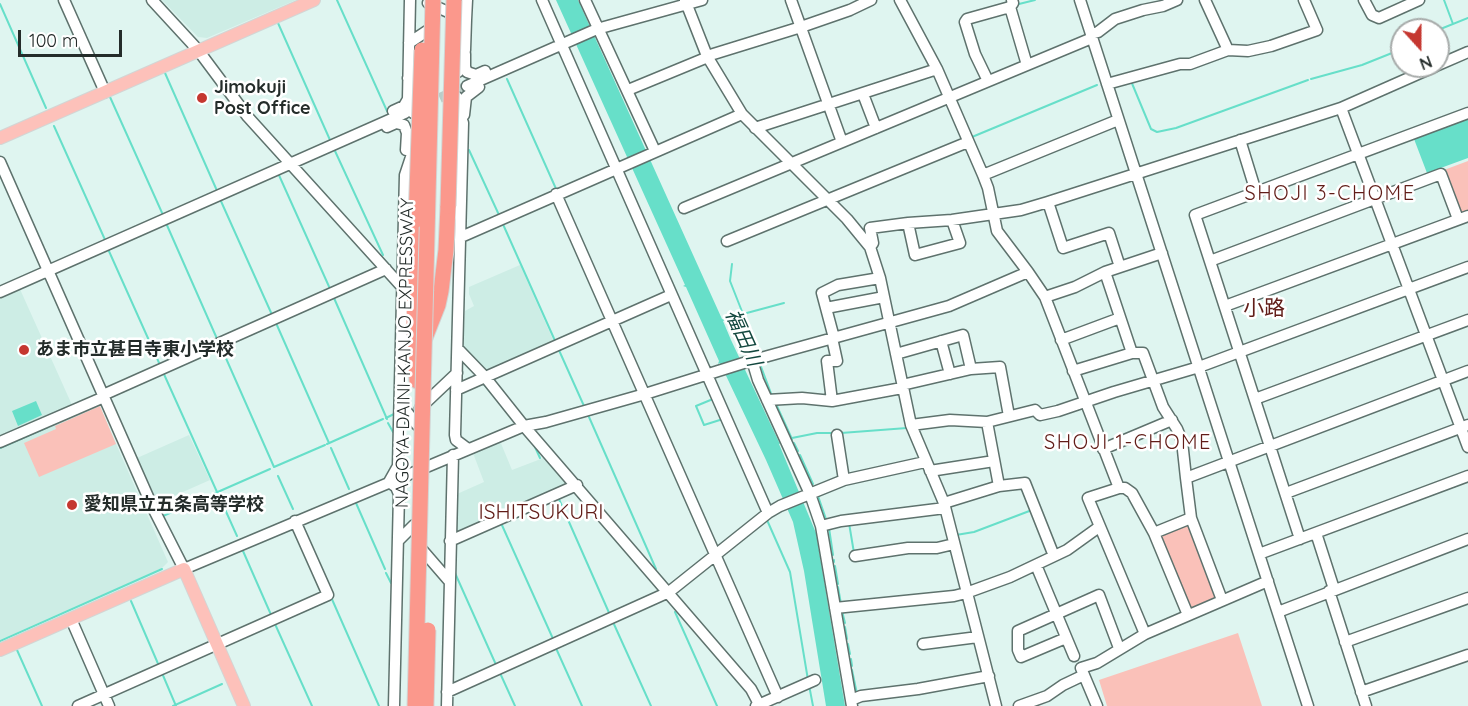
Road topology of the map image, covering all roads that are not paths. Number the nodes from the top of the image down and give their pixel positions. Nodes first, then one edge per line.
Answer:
1 (64, 0) edge
2 (152, 0) edge
3 (314, 0) edge
4 (410, 0) edge
5 (444, 0) edge
6 (454, 0) edge
7 (466, 0) edge
8 (542, 0) edge
9 (585, 0) edge
10 (702, 0) edge
11 (791, 0) edge
12 (871, 0) edge
13 (900, 0) edge
14 (1080, 0) edge
15 (1177, 0) edge
16 (1205, 0) edge
17 (1304, 0) edge
18 (1364, 0) edge
19 (1419, 0) edge
20 (428, 1) edge
21 (686, 3) edge
22 (1011, 3) edge
23 (1141, 5) edge
24 (466, 20) junction
25 (801, 27) junction
26 (598, 29) junction
27 (427, 31) junction
28 (1091, 36) junction
29 (409, 43) junction
30 (561, 43) junction
31 (198, 50) junction
32 (465, 50) junction
33 (1228, 50) junction
34 (1468, 52) edge
35 (537, 55) junction
36 (708, 57) junction
37 (1450, 60) edge
38 (1027, 65) junction
39 (937, 69) junction
40 (408, 78) junction
41 (1410, 78) edge
42 (988, 81) junction
43 (1107, 84) junction
44 (466, 86) tunnel mouth
45 (628, 90) junction
46 (105, 92) junction
47 (863, 94) junction
48 (949, 97) junction
49 (829, 106) junction
50 (1341, 108) junction
51 (405, 113) dead end
52 (1468, 113) edge
53 (742, 114) junction
54 (1118, 120) junction
55 (463, 123) junction
56 (755, 128) junction
57 (876, 128) junction
58 (0, 138) edge
59 (1240, 140) junction
60 (842, 142) junction
61 (968, 142) junction
62 (334, 144) junction
63 (654, 152) junction
64 (1358, 154) junction
65 (0, 162) edge
66 (290, 163) junction
67 (790, 164) junction
68 (621, 167) junction
69 (1136, 174) junction
70 (405, 175) junction
71 (982, 175) junction
72 (1256, 192) junction
73 (556, 194) junction
74 (1375, 199) junction
75 (827, 201) junction
76 (1048, 202) junction
77 (684, 208) dead end
78 (994, 214) junction
79 (1463, 217) edge
80 (952, 220) junction
81 (908, 222) junction
82 (461, 237) junction
83 (727, 241) dead end
84 (1392, 244) junction
85 (870, 247) junction
86 (1162, 253) junction
87 (1210, 261) junction
88 (1120, 267) junction
89 (1468, 267) edge
90 (386, 269) junction
91 (48, 270) junction
92 (1028, 272) junction
93 (1105, 272) junction
94 (880, 278) junction
95 (402, 287) junction
96 (1409, 289) junction
97 (0, 292) edge
98 (671, 295) junction
99 (884, 297) junction
100 (1045, 297) junction
101 (1225, 306) junction
102 (826, 308) junction
103 (1120, 318) junction
104 (1468, 320) edge
105 (612, 321) junction
106 (889, 322) junction
107 (1426, 335) junction
108 (833, 338) junction
109 (1061, 340) junction
110 (941, 341) junction
111 (458, 349) junction
112 (1240, 351) junction
113 (419, 352) junction
114 (1132, 353) junction
115 (896, 354) junction
116 (750, 361) junction
117 (1199, 367) junction
118 (970, 369) junction
119 (1072, 371) junction
120 (1468, 371) edge
121 (457, 373) junction
122 (950, 374) junction
123 (706, 375) junction
124 (484, 377) junction
125 (1153, 380) junction
126 (1443, 381) junction
127 (418, 384) junction
128 (902, 386) junction
129 (456, 390) junction
130 (645, 394) junction
131 (103, 396) junction
132 (1255, 399) junction
133 (767, 400) junction
134 (832, 401) junction
135 (1084, 402) junction
136 (400, 403) junction
137 (1009, 416) junction
138 (417, 418) junction
139 (1172, 420) junction
140 (987, 422) junction
141 (524, 426) junction
142 (911, 426) junction
143 (1465, 427) edge
144 (837, 435) dead end
145 (0, 442) edge
146 (1270, 445) junction
147 (1468, 447) edge
148 (468, 449) junction
149 (1103, 449) junction
150 (453, 455) junction
151 (1229, 460) junction
152 (994, 461) junction
153 (927, 466) junction
154 (415, 471) junction
155 (1468, 476) edge
156 (1186, 478) junction
157 (844, 480) junction
158 (389, 482) junction
159 (577, 485) junction
160 (999, 486) junction
161 (1119, 488) junction
162 (1286, 493) junction
163 (808, 494) junction
164 (944, 505) junction
165 (768, 513) junction
166 (1191, 518) junction
167 (295, 521) junction
168 (821, 526) junction
169 (1099, 527) junction
170 (414, 533) junction
171 (1154, 533) junction
172 (1316, 533) junction
173 (1300, 539) junction
174 (1468, 539) edge
175 (398, 541) junction
176 (450, 541) junction
177 (954, 544) junction
178 (1259, 554) junction
179 (716, 555) junction
180 (855, 556) dead end
181 (1054, 556) junction
182 (1036, 565) junction
183 (184, 569) junction
184 (1268, 581) junction
185 (450, 582) junction
186 (1332, 590) junction
187 (669, 592) junction
188 (966, 593) junction
189 (1468, 598) edge
190 (1222, 600) junction
191 (836, 608) junction
192 (1278, 612) junction
193 (1056, 615) junction
194 (1188, 615) junction
195 (71, 619) junction
196 (1145, 634) junction
197 (978, 637) junction
198 (1066, 638) junction
199 (1345, 642) junction
200 (217, 644) junction
201 (923, 644) dead end
202 (1119, 648) junction
203 (0, 650) edge
204 (1468, 655) edge
205 (1074, 656) dead end
206 (1084, 675) junction
207 (988, 676) junction
208 (815, 680) dead end
209 (447, 692) junction
210 (1361, 692) junction
211 (104, 694) junction
212 (778, 696) junction
213 (852, 703) edge
214 (78, 706) edge
215 (109, 706) edge
216 (244, 706) edge
217 (394, 706) edge
218 (410, 706) edge
219 (415, 706) edge
220 (426, 706) edge
221 (447, 706) edge
222 (759, 706) edge
223 (996, 706) edge
224 (1019, 706) edge
225 (1097, 706) edge
226 (1308, 706) edge
227 (1366, 706) edge

1 - 46 street
2 - 31 street
3 - 31 main road
4 - 29 street
5 - 220 highway, NAGOYA-DAINI-KANJO EXPRESSWAY, bridge
6 - 113 highway, bridge
7 - 24 street
8 - 30 street
9 - 26 street
10 - 21 street
11 - 25 street
12 - 25 street
13 - 39 street
14 - 28 street
15 - 23 street
16 - 33 street
17 - 33 street
18 - 19 street
20 - 24 street
20 - 27 highway
20 - 127 highway, bridge
20 - 219 highway, NAGOYA-DAINI-KANJO EXPRESSWAY, bridge
21 - 26 street
21 - 36 street
22 - 38 street
22 - 42 street
23 - 28 street
24 - 32 street
25 - 36 street
25 - 49 street
26 - 30 street
26 - 45 street
27 - 29 street
27 - 113 highway
28 - 38 street
28 - 43 street
29 - 40 street
30 - 35 street
30 - 68 street
31 - 46 main road
31 - 66 street
32 - 35 street
32 - 55 street
33 - 43 street
34 - 37 street
35 - 44 street
35 - 55 street
36 - 45 street
36 - 53 street
38 - 42 street
39 - 47 street
39 - 48 street
40 - 62 street
40 - 70 street
41 - 50 street
42 - 48 street
43 - 54 street
45 - 63 street
46 - 58 main road
47 - 49 street
47 - 57 street
48 - 57 street
48 - 61 street
49 - 56 street
49 - 60 street
50 - 59 street
50 - 64 street
51 - 62 street
52 - 64 street
53 - 56 street
53 - 63 street
54 - 69 street
54 - 71 street
55 - 82 street
56 - 67 street
57 - 60 street
59 - 69 street
59 - 72 street
60 - 67 street
61 - 71 street
61 - 75 street
62 - 66 street
62 - 70 street
63 - 68 street
64 - 72 street
64 - 74 street
65 - 91 street
66 - 90 street
66 - 91 street
67 - 75 street
67 - 77 street
68 - 73 street
68 - 98 street
69 - 76 street
69 - 86 street
70 - 95 street
71 - 78 street
72 - 87 street
73 - 82 street
73 - 105 street
74 - 79 street
74 - 84 street
74 - 87 street
75 - 83 street
75 - 85 street
76 - 78 street
76 - 88 street
78 - 80 street
78 - 92 street
79 - 84 street
80 - 81 street
80 - 81 street
81 - 85 street
82 - 111 street
84 - 96 street
84 - 101 street
85 - 94 street
86 - 88 street
86 - 117 street
87 - 101 street
88 - 93 street
89 - 96 street
90 - 95 street
90 - 131 street
91 - 97 street
91 - 131 street
92 - 100 street
92 - 106 street
93 - 100 street
93 - 103 street
94 - 99 street
94 - 102 street
95 - 136 street
96 - 107 street
96 - 112 street
98 - 105 street
98 - 123 street
99 - 102 street
99 - 106 street
100 - 109 street
101 - 112 street
102 - 108 street
103 - 109 street
103 - 114 street
104 - 107 street
105 - 124 street
105 - 130 street
106 - 108 street
106 - 115 street
107 - 126 street
107 - 132 street
108 - 116 street
108 - 134 street
109 - 119 street
110 - 115 street
110 - 118 street
110 - 122 street
111 - 121 street
111 - 124 street
112 - 117 street
112 - 132 street
113 - 127 highway
114 - 119 street
114 - 125 street
115 - 128 street
116 - 123 street
116 - 133 street
117 - 125 street
117 - 151 street
118 - 122 street
118 - 137 street
119 - 135 street
120 - 126 street
121 - 129 street
121 - 138 street
122 - 128 street
123 - 130 street
123 - 165 street
124 - 129 street
124 - 141 street
125 - 135 street
125 - 139 street
126 - 143 street
126 - 146 street
127 - 138 highway
128 - 134 street
128 - 142 street
129 - 148 street
130 - 141 street
130 - 179 street
131 - 145 street
131 - 183 street
132 - 146 street
133 - 134 street
133 - 163 street
135 - 137 street
135 - 149 street
136 - 138 street
136 - 158 street
137 - 140 street
138 - 154 highway
139 - 149 street
139 - 156 street
140 - 142 street
140 - 152 street
141 - 148 street
141 - 159 street
142 - 153 street
143 - 147 street
143 - 162 street
144 - 157 street
146 - 151 street
146 - 162 street
148 - 150 street
149 - 161 street
150 - 154 street
150 - 176 street
151 - 156 street
151 - 178 street
152 - 153 street
152 - 160 street
153 - 157 street
153 - 164 street
154 - 158 street
154 - 170 highway
155 - 172 street
156 - 166 street
157 - 163 street
158 - 167 street
158 - 175 street
159 - 176 street
159 - 187 street
160 - 164 street
160 - 181 street
161 - 169 street
161 - 171 street
162 - 173 street
163 - 165 street
163 - 168 street
164 - 168 street
164 - 177 street
165 - 179 street
166 - 171 street
166 - 190 street
167 - 183 street
167 - 200 street
168 - 191 street
169 - 181 street
169 - 196 street
170 - 175 street
170 - 185 street
170 - 218 highway
171 - 194 street
172 - 173 street
172 - 186 street
173 - 178 street
174 - 186 street
175 - 217 street
176 - 185 street
177 - 180 street
177 - 188 street
178 - 184 street
179 - 187 street
179 - 212 street
181 - 182 street
182 - 188 street
182 - 193 street
183 - 195 main road
183 - 200 main road
184 - 190 street
184 - 192 street
185 - 209 street
186 - 192 street
186 - 199 street
187 - 209 street
187 - 222 street
188 - 191 street
188 - 197 street
189 - 199 street
190 - 194 street
191 - 213 street
192 - 226 street
193 - 198 street
193 - 198 street
193 - 202 street
194 - 196 street
195 - 203 main road
195 - 211 street
196 - 202 street
197 - 201 street
197 - 207 street
198 - 205 street
199 - 210 street
200 - 211 street
200 - 216 main road
202 - 206 street
204 - 210 street
206 - 224 street
206 - 225 street
207 - 213 street
207 - 223 street
208 - 212 street
209 - 221 street
210 - 227 street
211 - 214 street
211 - 215 street
212 - 222 street

